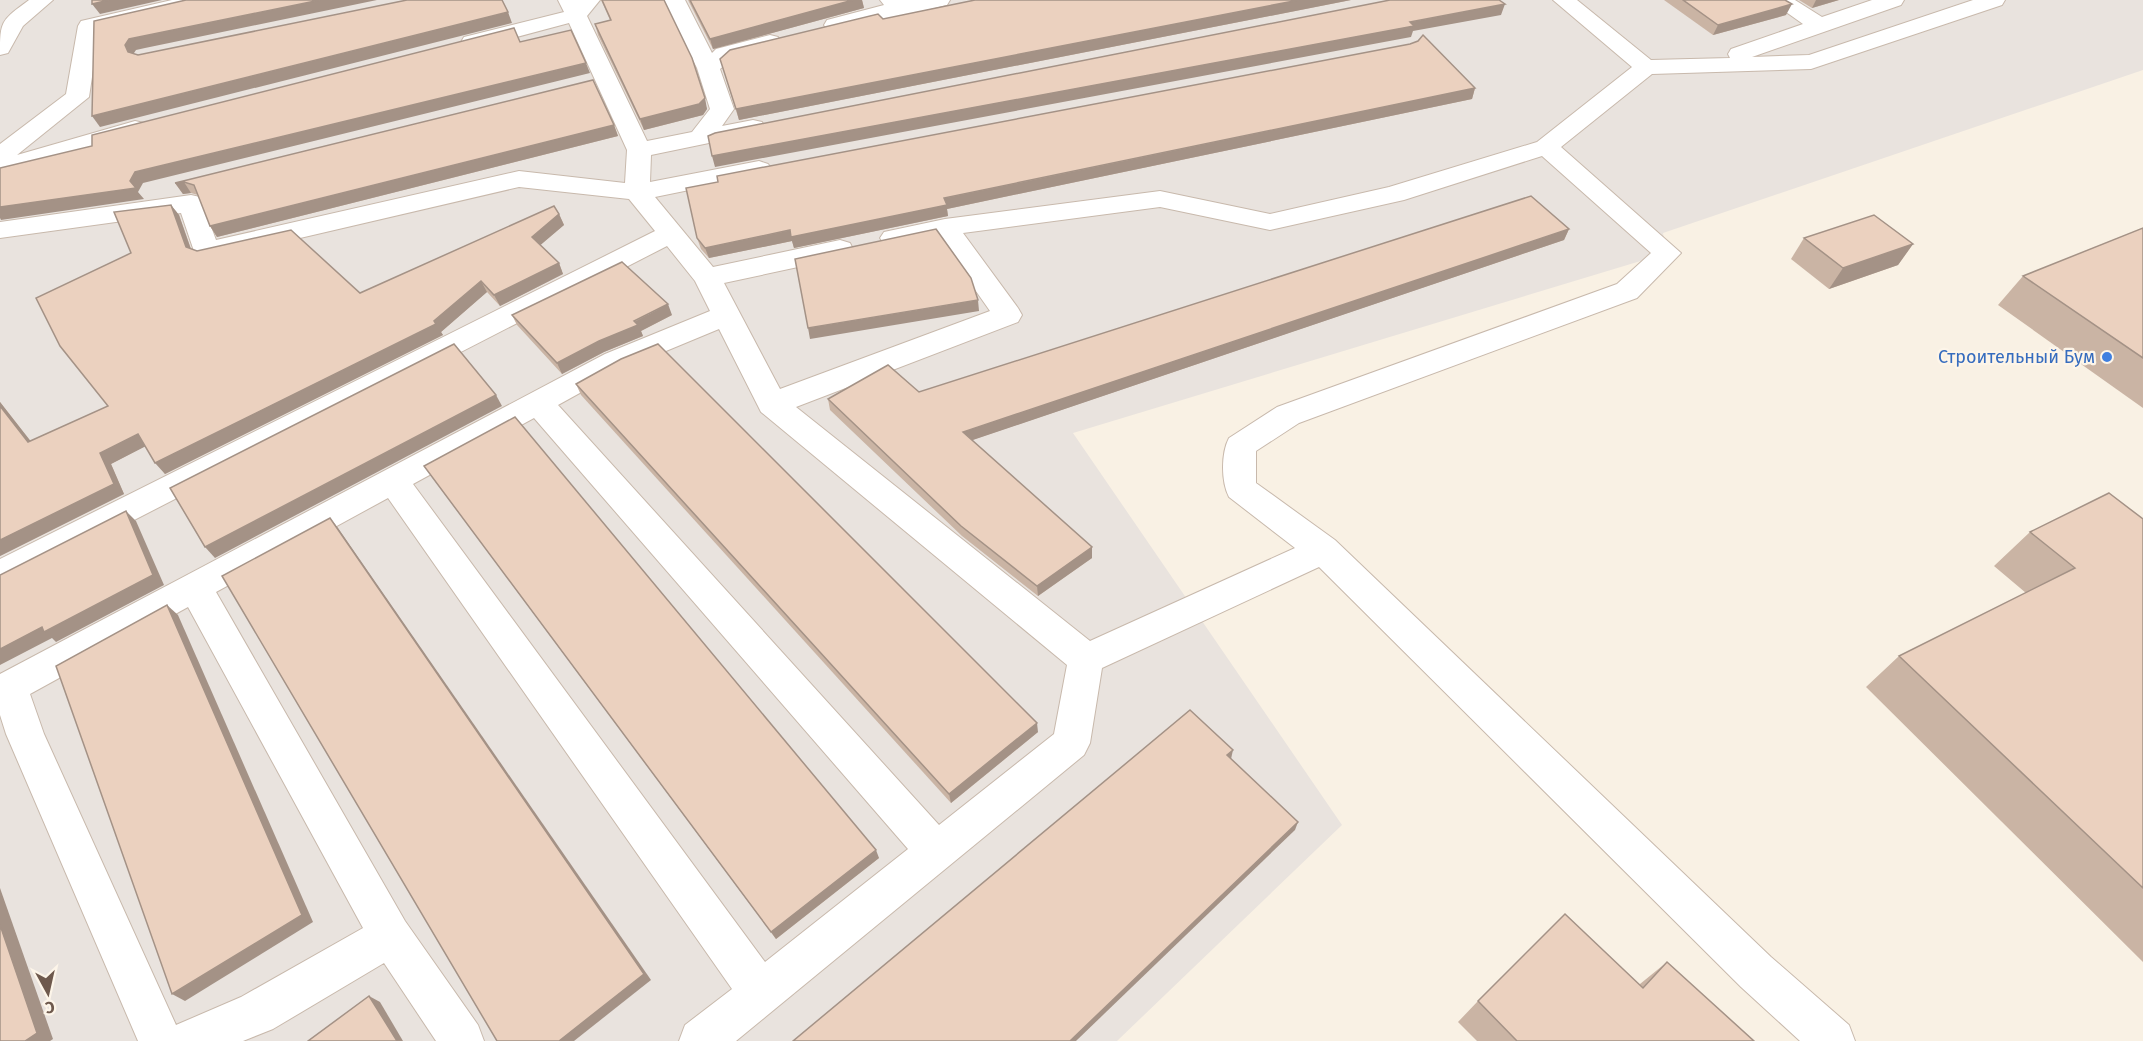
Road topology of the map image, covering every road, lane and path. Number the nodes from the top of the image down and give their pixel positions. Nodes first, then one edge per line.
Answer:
1 (42, 0) edge
2 (199, 0) edge
3 (674, 0) edge
4 (939, 0) edge
5 (1564, 0) edge
6 (1780, 0) edge
7 (1893, 0) edge
8 (1934, 0) edge
9 (1994, 0) edge
10 (900, 3) edge
11 (578, 5) edge
12 (1957, 13) junction
13 (1821, 26) junction
14 (812, 31) edge
15 (790, 37) edge
16 (0, 48) edge
17 (450, 48) edge
18 (1709, 65) junction
19 (1646, 67) junction
20 (708, 68) junction
21 (152, 124) edge
22 (770, 124) edge
23 (700, 138) junction
24 (1546, 147) junction
25 (639, 150) junction
26 (0, 156) edge
27 (777, 166) edge
28 (0, 168) edge
29 (194, 181) edge
30 (637, 192) junction
31 (945, 227) junction
32 (0, 229) edge
33 (670, 233) junction
34 (707, 277) junction
35 (727, 315) junction
36 (538, 402) junction
37 (772, 404) junction
38 (393, 481) junction
39 (1323, 550) junction
40 (0, 574) edge
41 (195, 587) junction
42 (1086, 659) junction
43 (5, 690) edge
44 (936, 851) junction
45 (390, 936) junction
46 (761, 993) junction
47 (160, 1041) edge
48 (191, 1041) edge
49 (462, 1041) edge
50 (701, 1041) edge
51 (1833, 1041) edge

1 - 16 lane
2 - 26 lane
3 - 20 lane
4 - 10 lane
5 - 19 lane
6 - 13 lane
7 - 13 lane
8 - 12 lane
9 - 12 lane
10 - 14 lane
11 - 17 lane
11 - 25 lane
12 - 18 lane
13 - 18 lane
15 - 20 lane
18 - 19 lane
19 - 24 lane
20 - 23 lane
21 - 28 lane
22 - 23 lane
23 - 25 lane
24 - 31 lane
24 - 39 lane
25 - 30 lane
27 - 30 lane
29 - 32 lane
30 - 32 lane
30 - 33 lane
31 - 34 lane
31 - 37 lane
33 - 34 lane
33 - 40 lane
34 - 35 lane
35 - 36 lane
35 - 37 lane
36 - 38 lane
36 - 44 lane
37 - 42 lane
38 - 41 lane
38 - 46 lane
39 - 42 lane
39 - 51 lane
41 - 43 lane
41 - 45 lane
42 - 44 lane
43 - 47 lane
44 - 46 lane
45 - 48 lane
45 - 49 lane
46 - 50 lane

